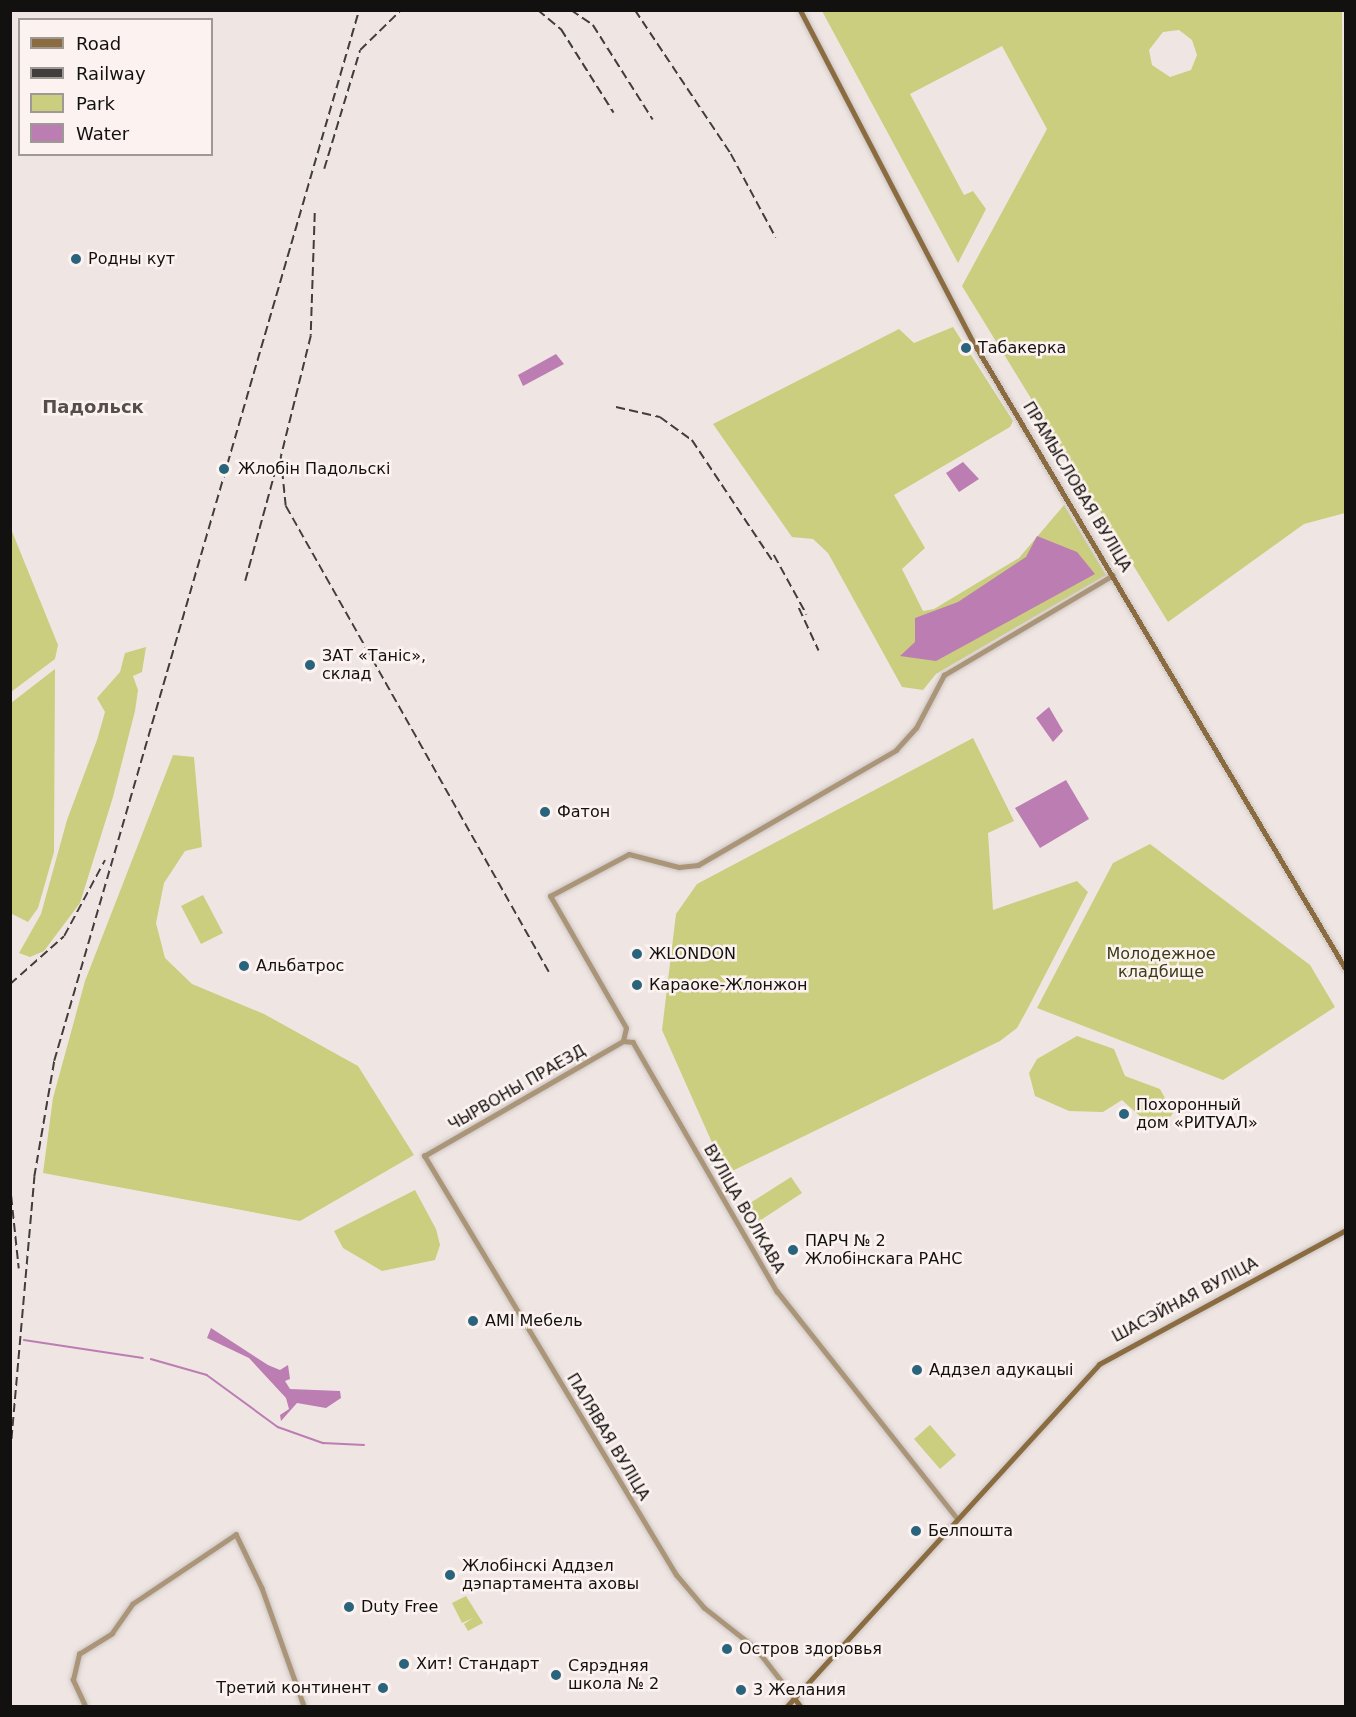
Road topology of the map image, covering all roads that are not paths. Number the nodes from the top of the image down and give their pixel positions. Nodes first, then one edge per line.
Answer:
1 (800, 10) edge
2 (1114, 574) junction
3 (1346, 969) edge
4 (623, 1041) junction
5 (424, 1156) joint
6 (1346, 1230) edge
7 (957, 1518) junction
8 (794, 1698) junction
9 (85, 1707) edge
10 (304, 1707) edge
11 (787, 1707) edge
12 (800, 1707) edge

1 - 2 main road, ПРАМЫСЛОВАЯ ВУЛІЦА
2 - 3 main road, ПРАМЫСЛОВАЯ ВУЛІЦА
2 - 4 street
4 - 5 street, ЧЫРВОНЫ ПРАЕЗД
4 - 7 street, ВУЛІЦА ВОЛКАВА
5 - 8 street, ПАЛЯВАЯ ВУЛІЦА
6 - 7 main road, ШАСЭЙНАЯ ВУЛІЦА
7 - 8 main road, ШАСЭЙНАЯ ВУЛІЦА
8 - 11 main road, ШАСЭЙНАЯ ВУЛІЦА
8 - 12 main road, ПАЛЯВАЯ ВУЛІЦА
9 - 10 street

